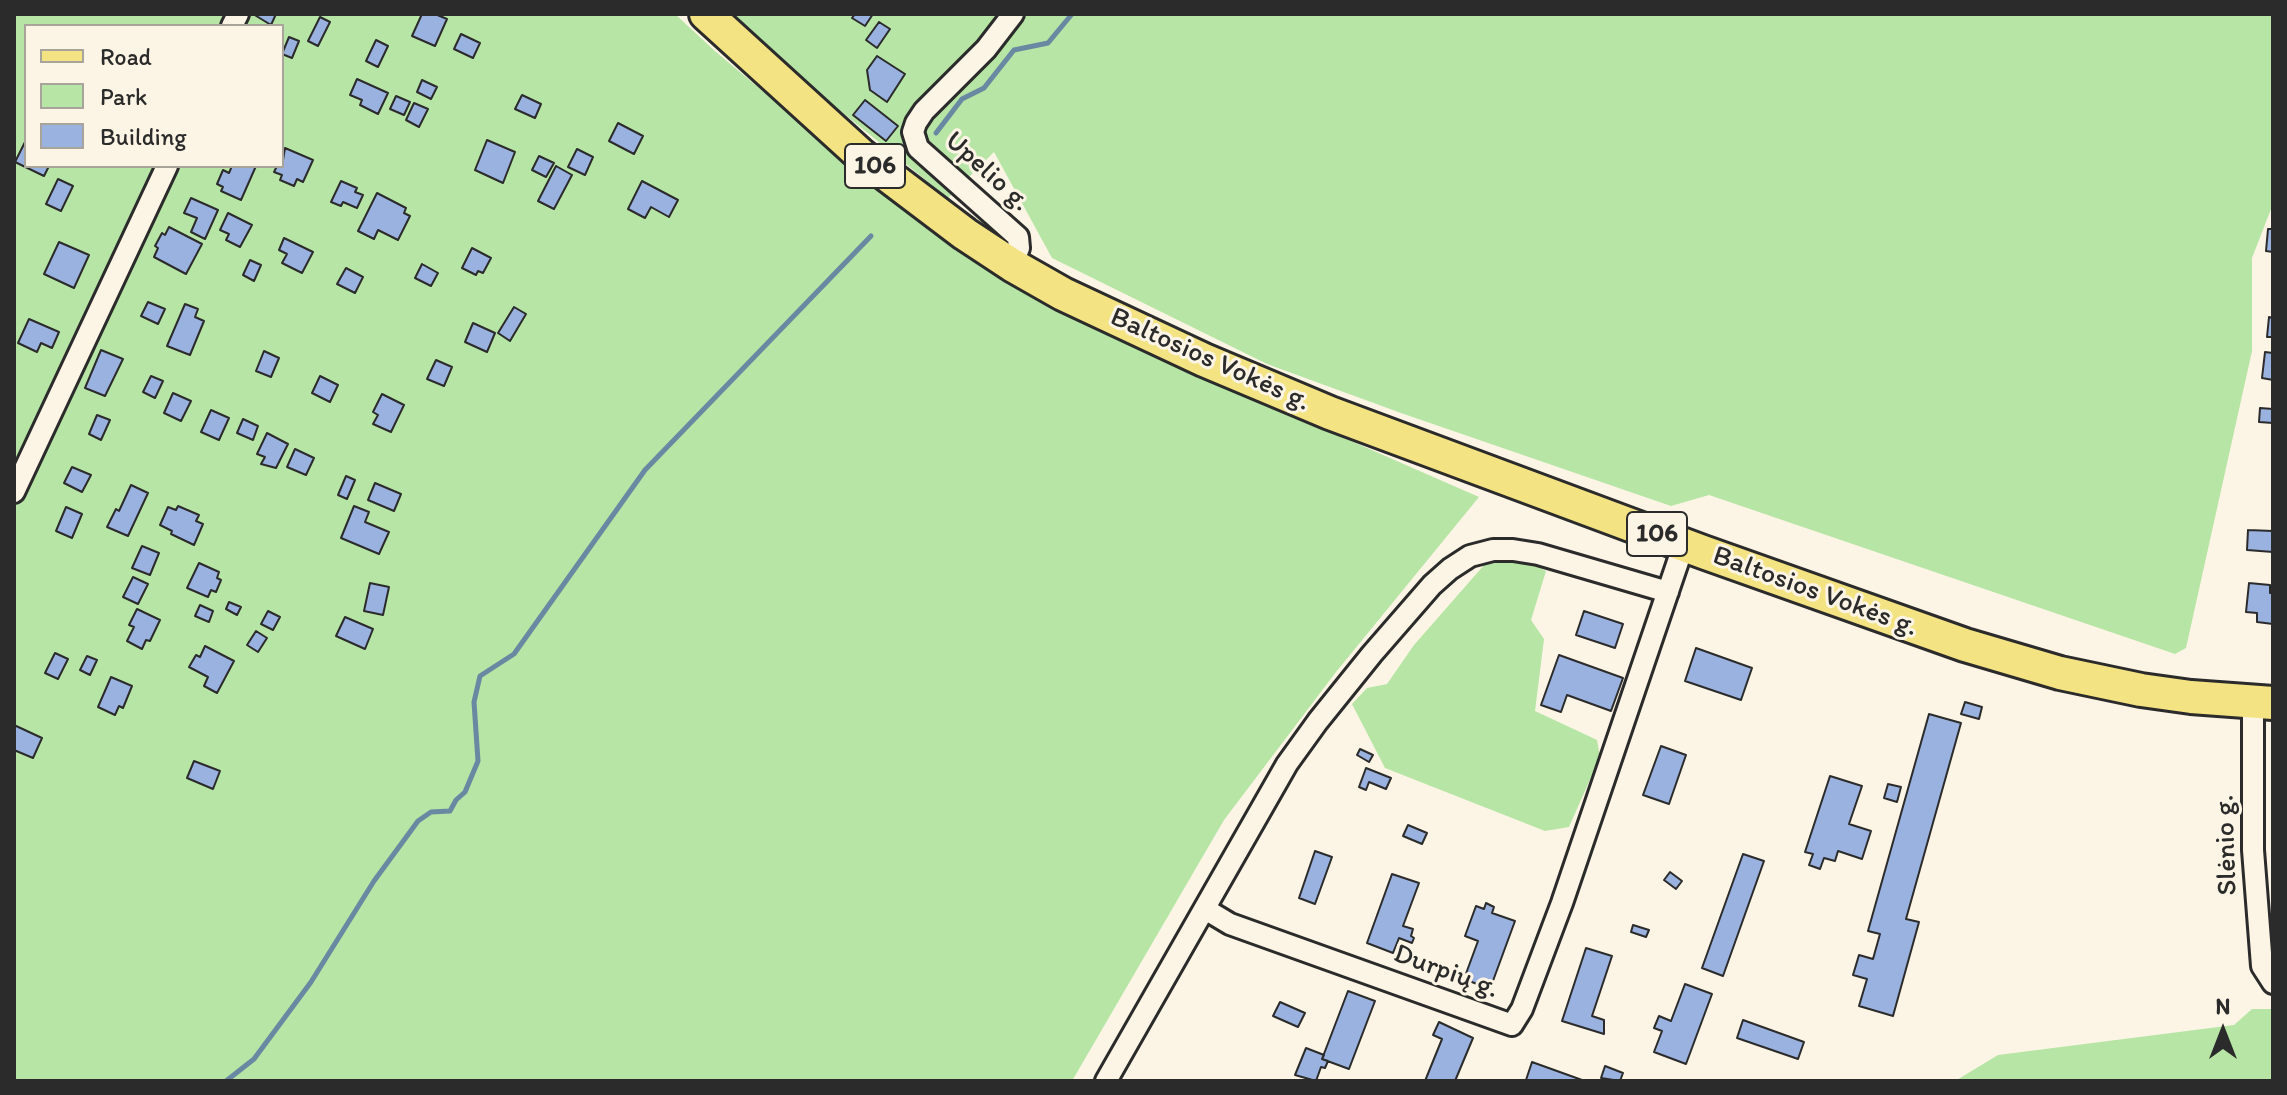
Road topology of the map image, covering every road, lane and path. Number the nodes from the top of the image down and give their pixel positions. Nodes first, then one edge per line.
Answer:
1 (706, 14) edge
2 (1013, 14) edge
3 (166, 168) edge
4 (1012, 265) junction
5 (14, 492) edge
6 (1684, 544) junction
7 (1668, 592) junction
8 (2263, 703) edge
9 (1205, 909) junction
10 (2273, 983) edge
11 (1106, 1081) edge

1 - 4 main road, 106
2 - 4 street, Upelio g.
3 - 5 street
4 - 6 main road, Baltosios Vokės g. / 106
6 - 7 street, Durpių g.
6 - 8 main road, Baltosios Vokės g. / 106
7 - 9 street
7 - 9 street, Durpių g.
8 - 10 street, Slėnio g.
9 - 11 street

